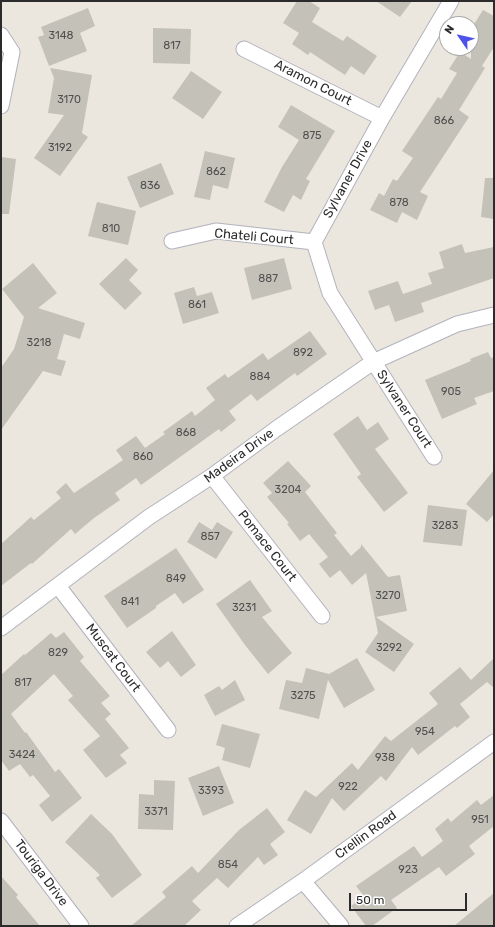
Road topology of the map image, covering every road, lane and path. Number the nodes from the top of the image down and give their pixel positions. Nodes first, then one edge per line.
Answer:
1 (451, 1) edge
2 (1, 35) edge
3 (244, 49) dead end
4 (1, 106) edge
5 (382, 118) junction
6 (172, 242) dead end
7 (314, 242) junction
8 (494, 315) edge
9 (373, 362) junction
10 (434, 457) dead end
11 (212, 476) junction
12 (58, 586) junction
13 (322, 616) dead end
14 (1, 628) edge
15 (168, 730) dead end
16 (494, 742) edge
17 (1, 821) edge
18 (303, 881) junction
19 (81, 926) edge
20 (237, 926) edge
21 (341, 926) edge

1 - 5 street, Sylvaner Drive
2 - 4 street
3 - 5 street, Aramon Court
5 - 7 street, Sylvaner Drive
6 - 7 street, Chateli Court
7 - 9 street
8 - 9 street, Madeira Drive
9 - 10 street, Sylvaner Court
9 - 11 street, Madeira Drive
11 - 12 street, Madeira Drive
11 - 13 street, Pomace Court
12 - 14 street, Madeira Drive
12 - 15 street, Muscat Court
16 - 18 street, Crellin Road
17 - 19 street, Touriga Drive
18 - 20 street, Crellin Road
18 - 21 street

